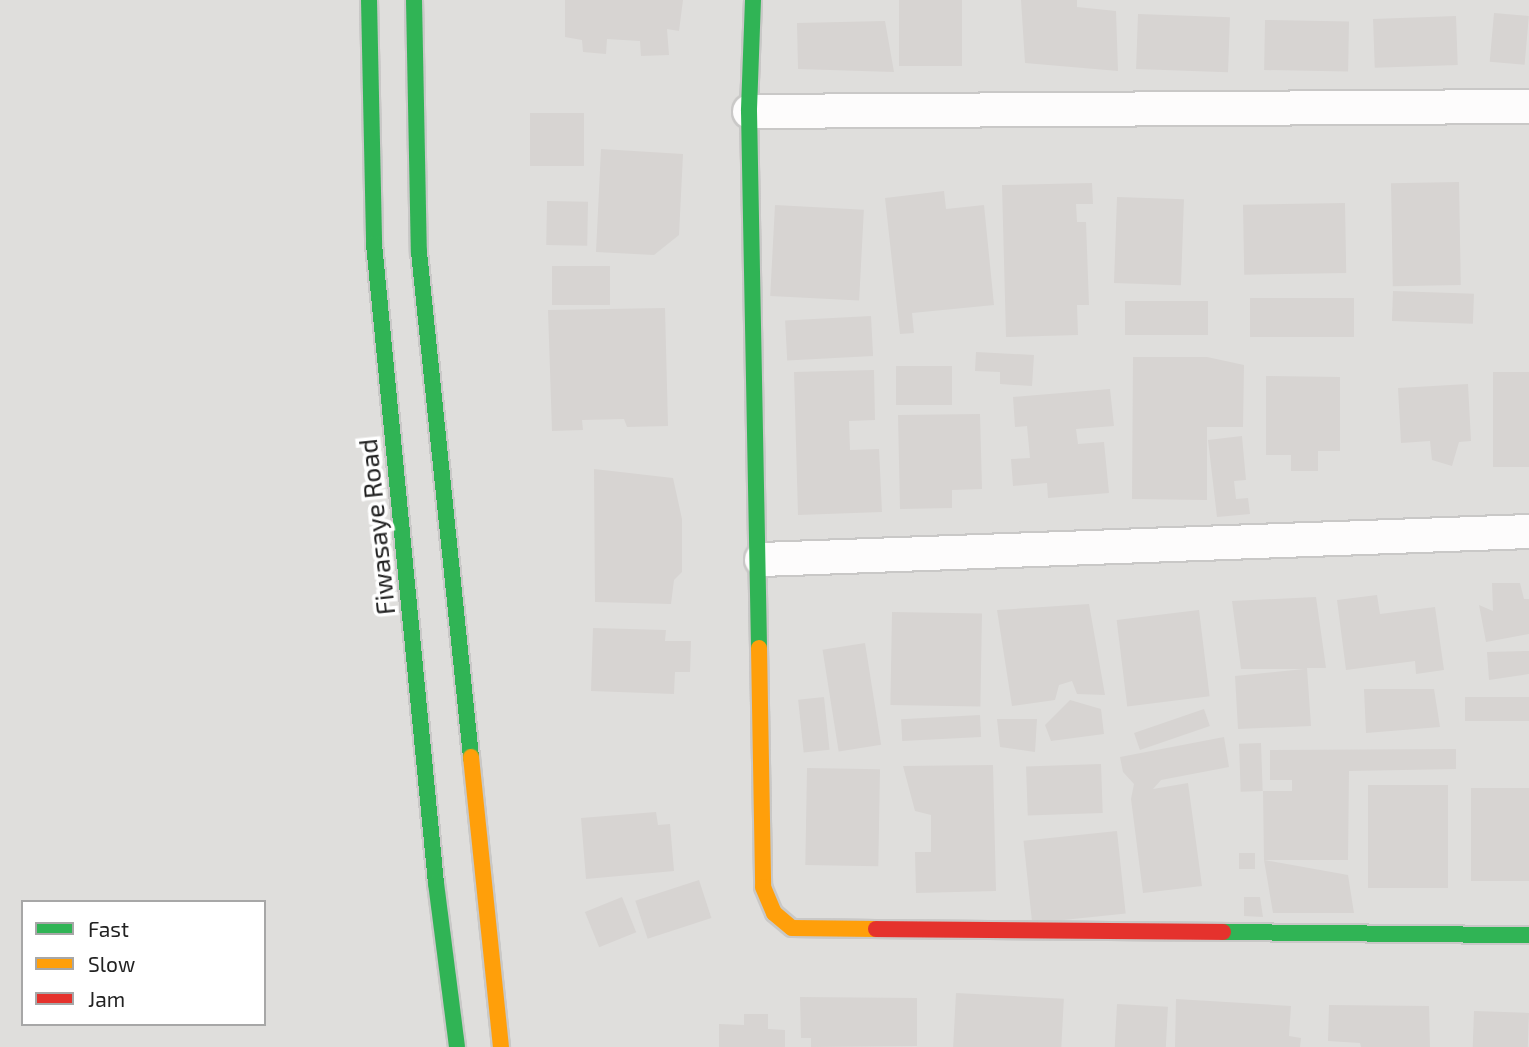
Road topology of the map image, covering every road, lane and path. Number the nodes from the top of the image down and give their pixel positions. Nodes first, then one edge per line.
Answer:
1 (369, 0) edge
2 (414, 0) edge
3 (753, 0) edge
4 (1529, 106) edge
5 (749, 111) junction
6 (1529, 531) edge
7 (761, 559) junction
8 (1529, 935) edge
9 (457, 1047) edge
10 (501, 1047) edge

1 - 9 main road, Fiwasaye Road
2 - 10 main road
3 - 5 main road
4 - 5 street
5 - 7 main road
6 - 7 street
7 - 8 main road

